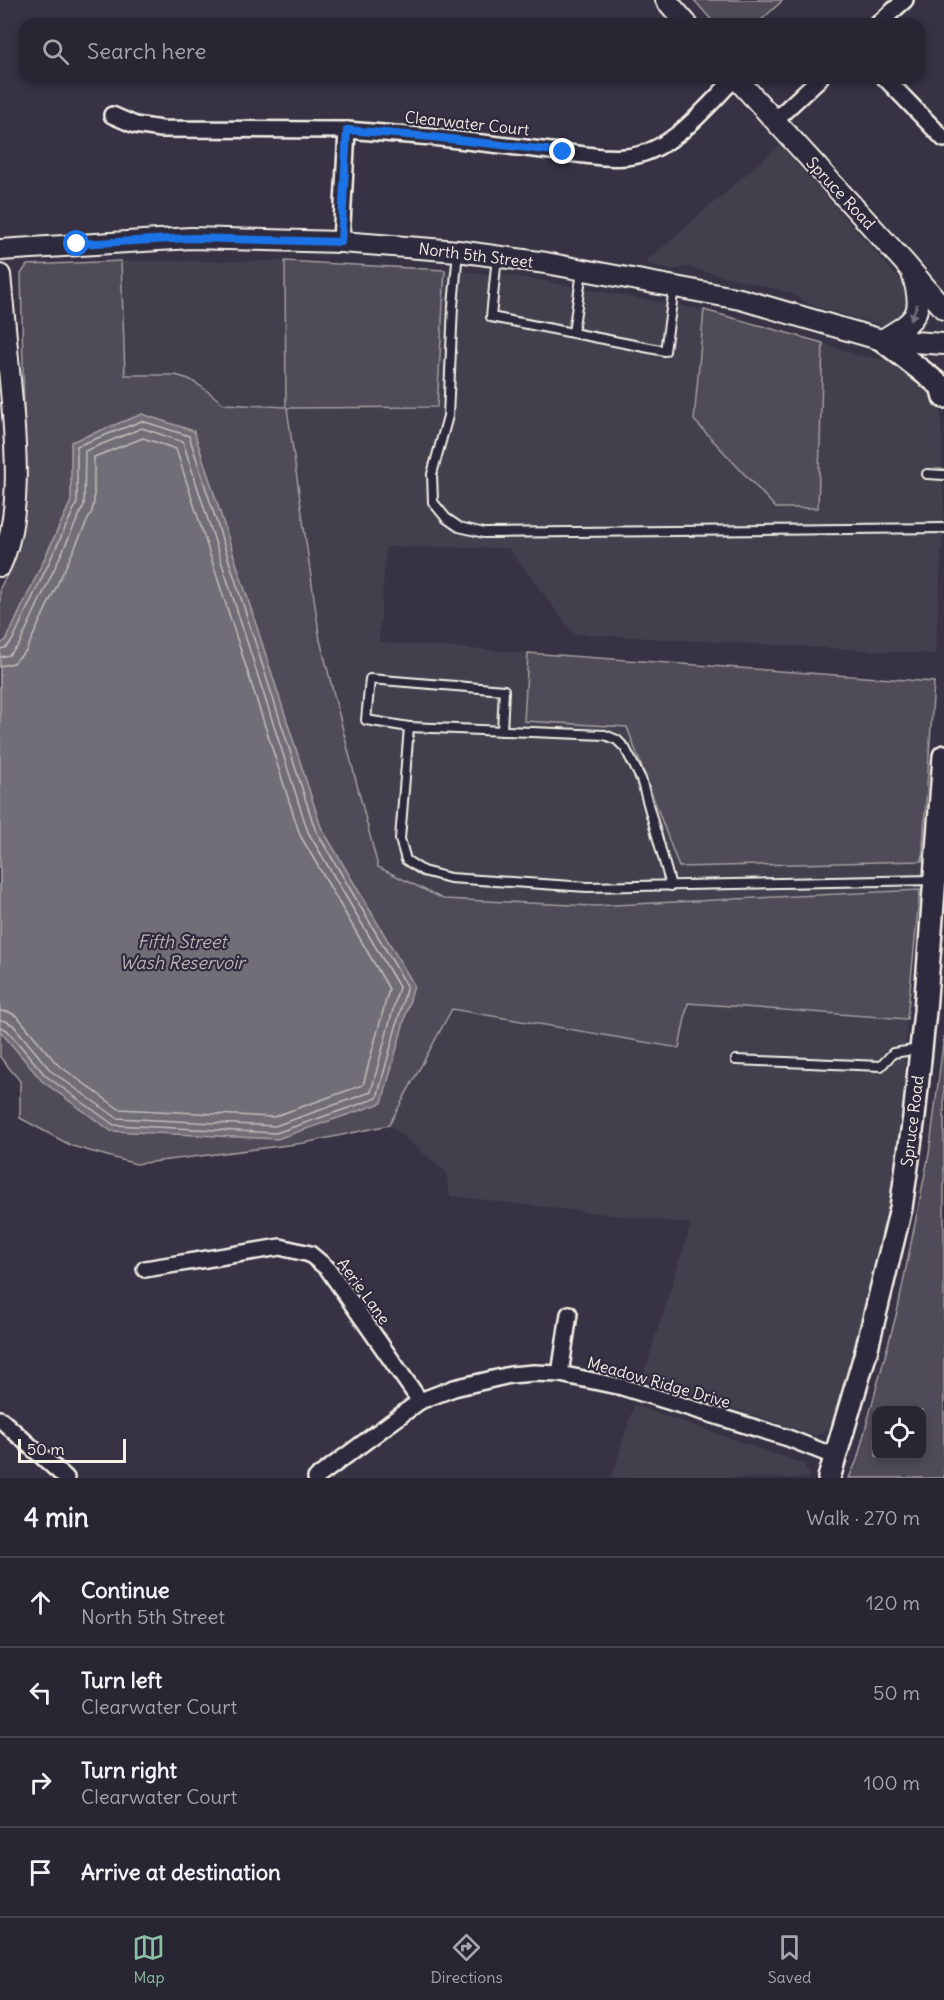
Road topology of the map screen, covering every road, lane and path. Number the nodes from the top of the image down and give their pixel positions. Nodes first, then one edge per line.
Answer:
1 (666, 0) edge
2 (905, 0) edge
3 (682, 18) edge
4 (885, 18) edge
5 (729, 84) edge
6 (740, 84) edge
7 (814, 84) edge
8 (891, 84) edge
9 (112, 115) dead end
10 (774, 121) junction
11 (347, 130) junction
12 (944, 139) edge
13 (341, 242) junction
14 (0, 250) edge
15 (458, 251) junction
16 (497, 255) junction
17 (583, 270) junction
18 (911, 270) junction
19 (0, 275) edge
20 (674, 287) junction
21 (944, 309) edge
22 (573, 333) junction
23 (882, 340) junction
24 (944, 344) edge
25 (944, 397) edge
26 (927, 474) dead end
27 (944, 475) edge
28 (944, 528) edge
29 (0, 566) edge
30 (409, 727) junction
31 (502, 731) junction
32 (944, 756) edge
33 (935, 880) junction
34 (672, 886) junction
35 (921, 1049) junction
36 (736, 1060) dead end
37 (145, 1269) dead end
38 (569, 1314) dead end
39 (560, 1374) junction
40 (420, 1401) junction
41 (0, 1419) edge
42 (836, 1457) junction
43 (66, 1478) edge
44 (316, 1478) edge
45 (829, 1478) edge

1 - 3 street
2 - 4 street
5 - 11 street, Clearwater Court
6 - 10 street, Spruce Road
7 - 10 street
8 - 12 street
9 - 11 street, Clearwater Court
10 - 18 street, Spruce Road
11 - 13 street
13 - 14 street, North 5th Street
13 - 15 street, North 5th Street
15 - 16 street, North 5th Street
15 - 28 lane
16 - 17 street, North 5th Street
16 - 22 lane
17 - 20 street, North 5th Street
17 - 22 lane
18 - 21 street, Spruce Road
18 -> 23 street
19 - 29 street
20 - 22 lane
20 - 23 street, North 5th Street
23 - 24 street, North 5th Street
23 - 25 main road
26 - 27 lane
30 - 31 lane
30 - 31 lane
30 - 34 lane
31 - 34 lane
32 - 33 main road, Spruce Road
33 - 34 lane
33 - 35 main road, Spruce Road
35 - 36 lane
35 - 42 main road, Spruce Road
37 - 40 street, Aerie Lane
38 - 39 street
39 - 40 street, Meadow Ridge Drive
39 - 42 street, Meadow Ridge Drive
40 - 44 street, Meadow Ridge Drive
41 - 43 street
42 - 45 main road, Spruce Road

